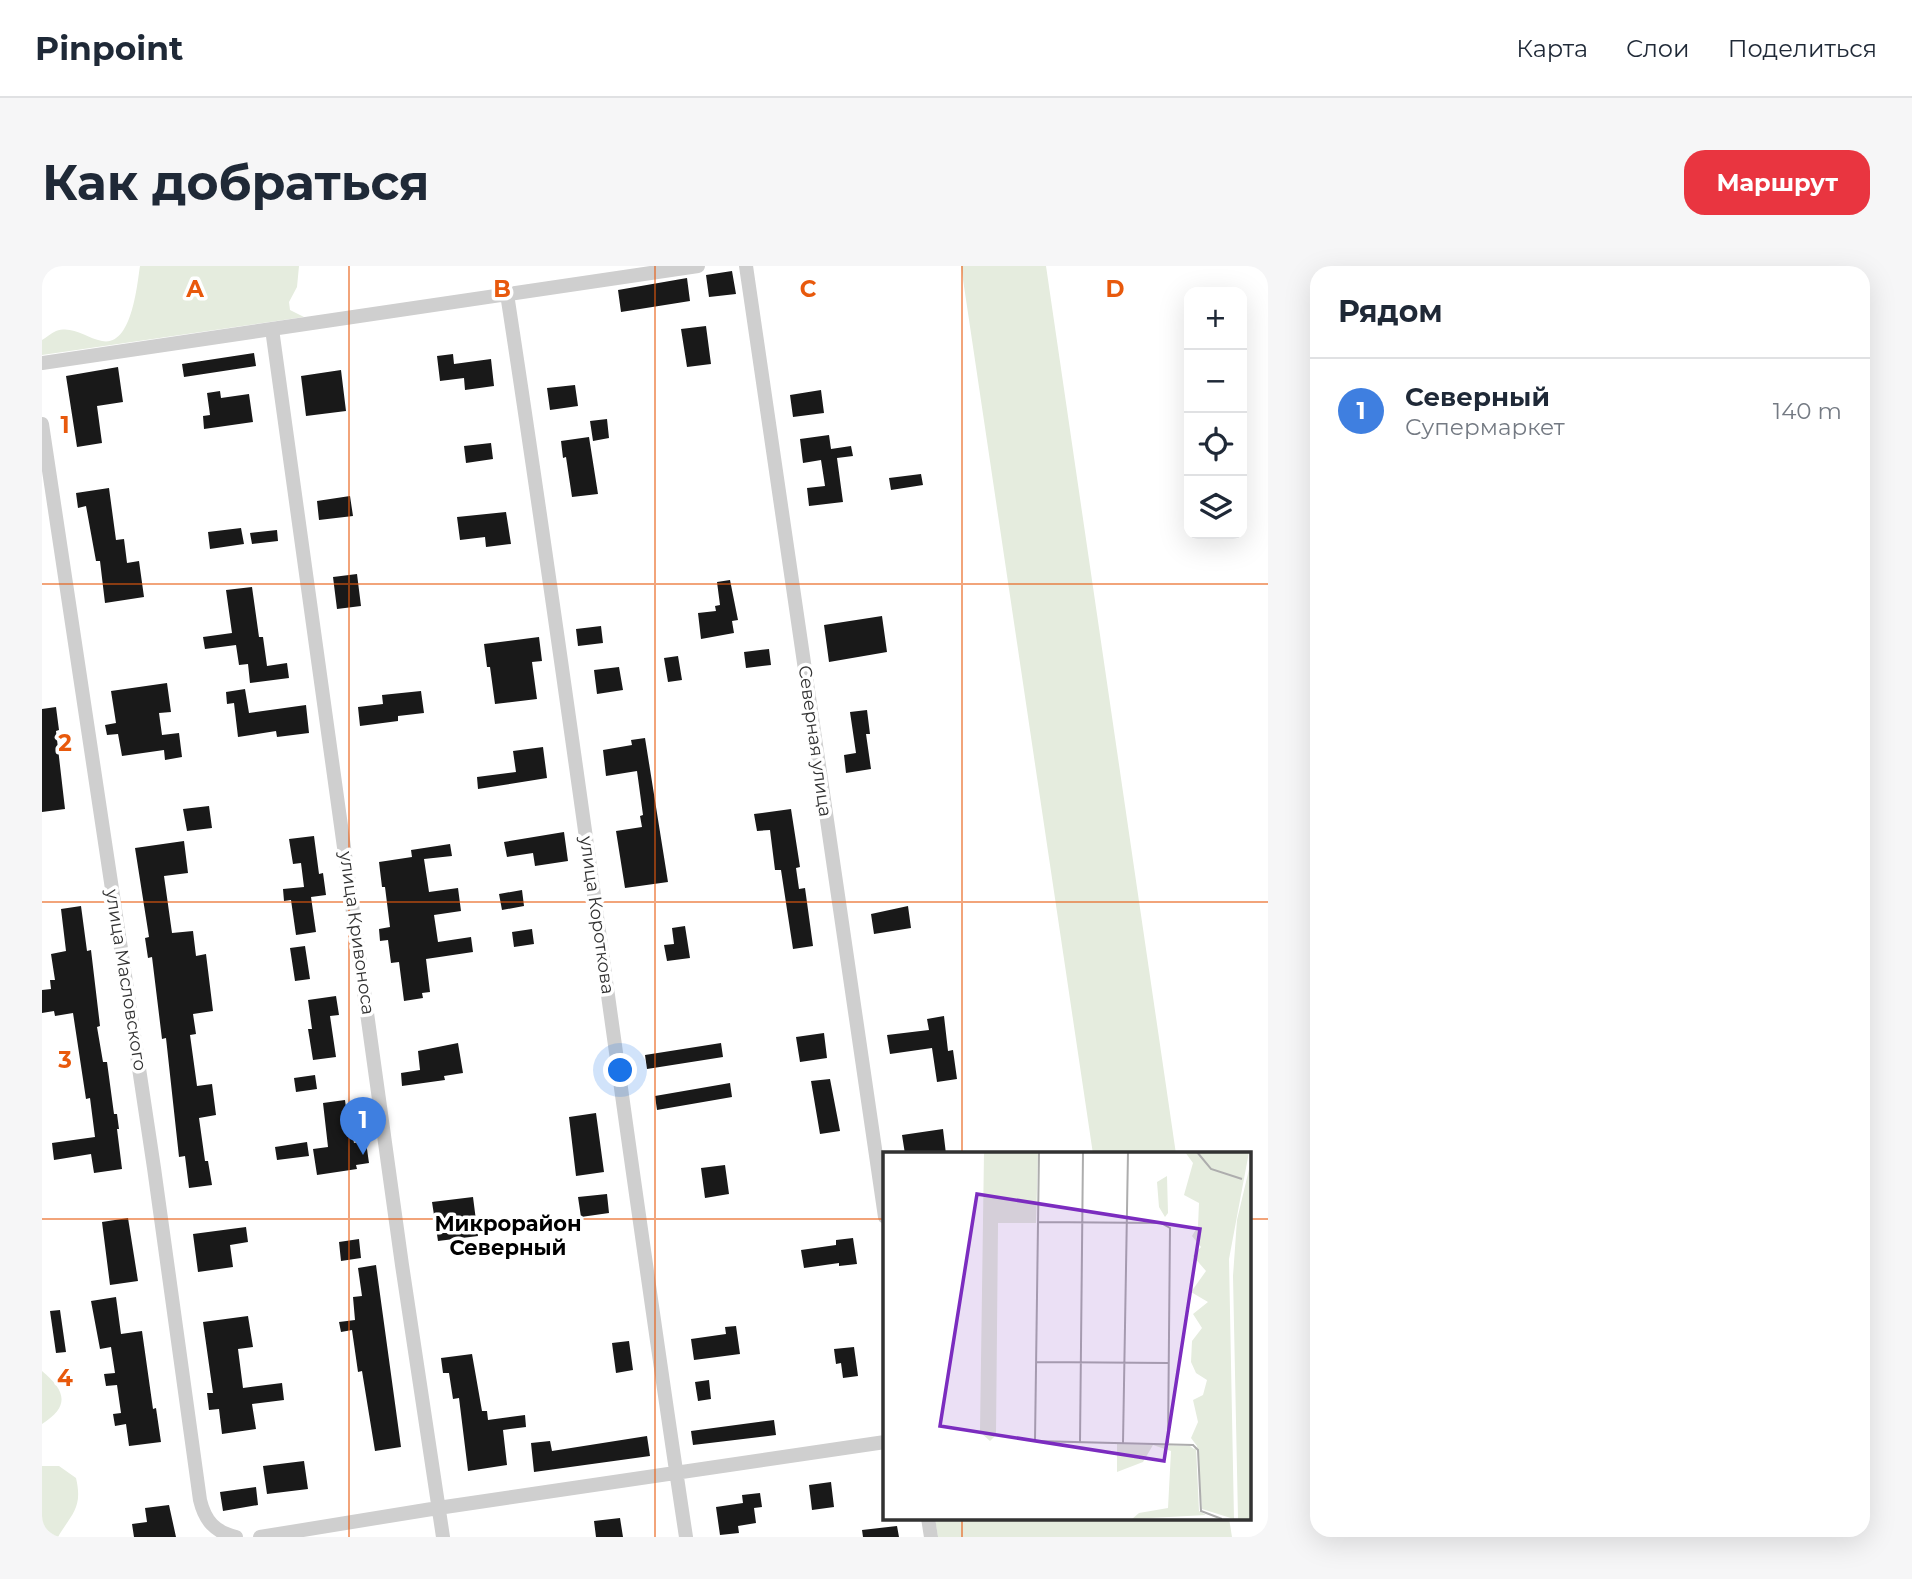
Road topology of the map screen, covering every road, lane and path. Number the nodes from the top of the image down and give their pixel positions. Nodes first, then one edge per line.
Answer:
1 (698, 266) edge
2 (746, 266) edge
3 (507, 294) junction
4 (272, 329) junction
5 (42, 363) edge
6 (42, 424) edge
7 (883, 1203) edge
8 (883, 1442) edge
9 (676, 1474) junction
10 (438, 1508) junction
11 (236, 1537) edge
12 (260, 1537) edge
13 (443, 1537) edge
14 (686, 1537) edge

1 - 3 street
2 - 7 street, Северная улица
3 - 4 street
3 - 9 street, улица Короткова
4 - 5 street
4 - 10 street, улица Кривоноса
6 - 11 street, улица Масловского
8 - 9 street
9 - 10 street
9 - 14 street, улица Короткова
10 - 12 street
10 - 13 street, улица Кривоноса

